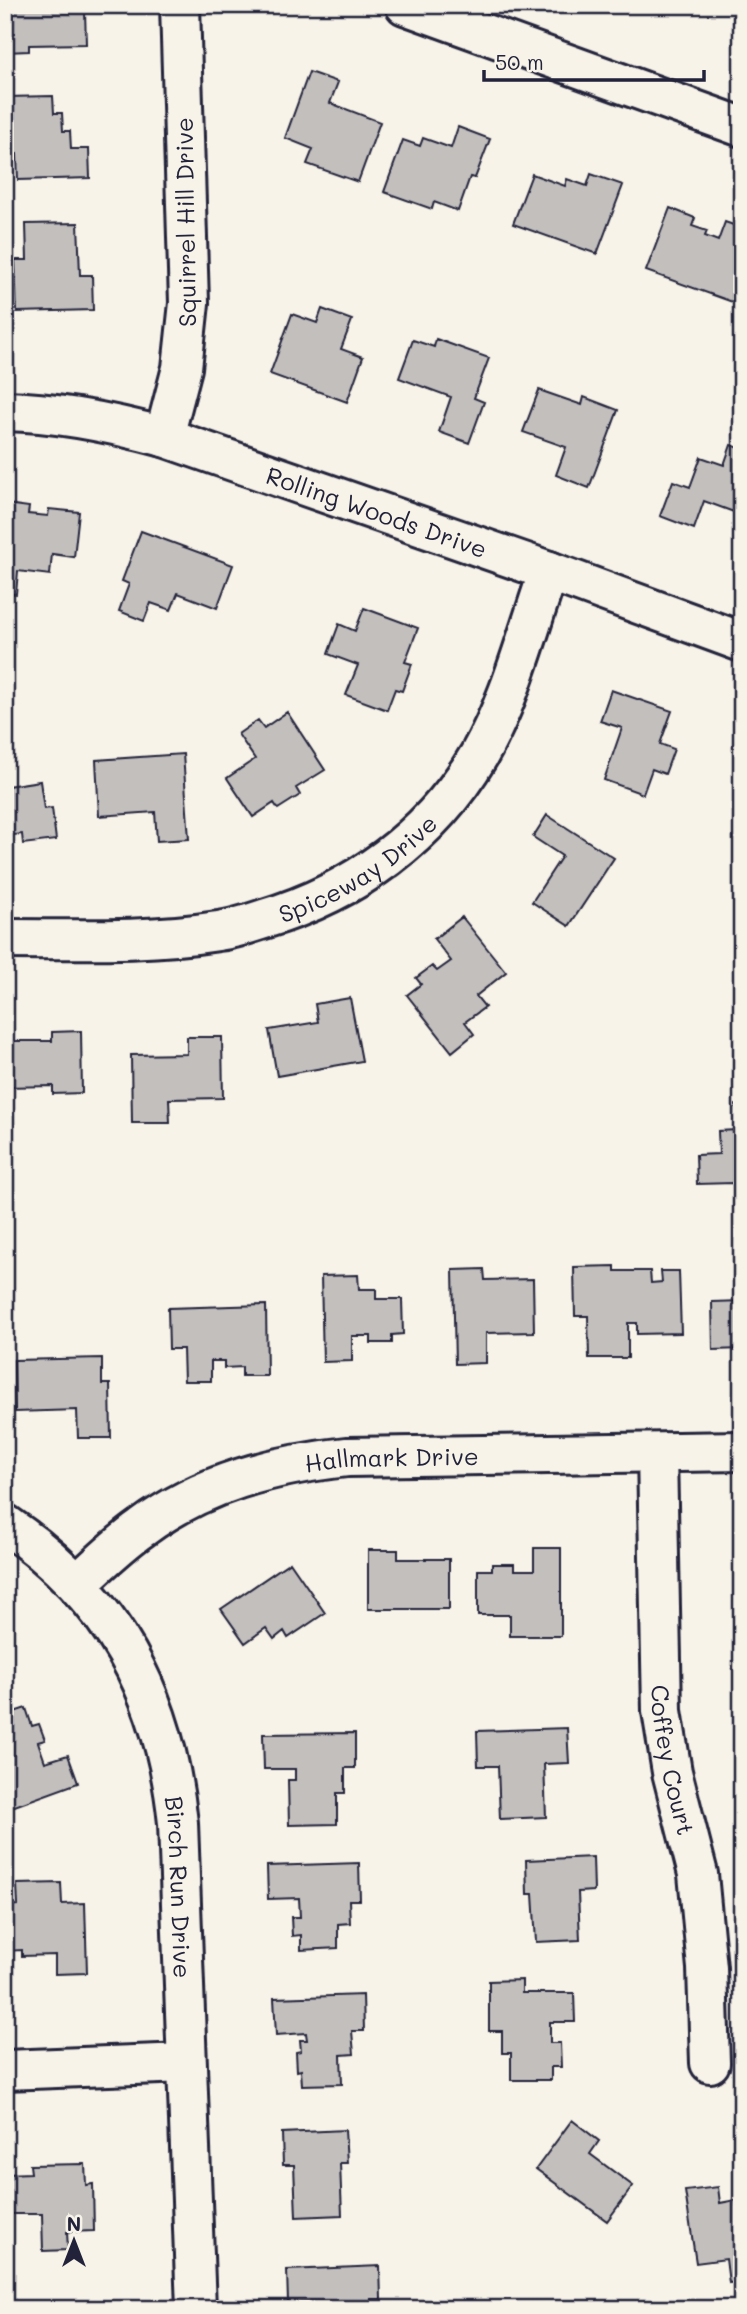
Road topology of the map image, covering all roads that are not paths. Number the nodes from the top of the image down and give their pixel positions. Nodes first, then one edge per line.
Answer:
1 (180, 5) edge
2 (405, 5) edge
3 (742, 127) edge
4 (5, 411) edge
5 (164, 437) junction
6 (549, 571) junction
7 (742, 642) edge
8 (5, 939) edge
9 (742, 1451) edge
10 (657, 1453) junction
11 (5, 1524) edge
12 (77, 1584) junction
13 (186, 2063) junction
14 (710, 2063) dead end
15 (5, 2070) edge
16 (196, 2309) edge

1 - 5 street, Squirrel Hill Drive
2 - 3 street
4 - 5 street, Rolling Woods Drive
5 - 6 street, Rolling Woods Drive
6 - 7 street, Rolling Woods Drive
6 - 8 street, Spiceway Drive
9 - 10 street, Hallmark Drive
10 - 12 street, Hallmark Drive
10 - 14 street, Coffey Court
11 - 12 street, Birch Run Drive
12 - 13 street, Birch Run Drive
13 - 15 street
13 - 16 street, Birch Run Drive

